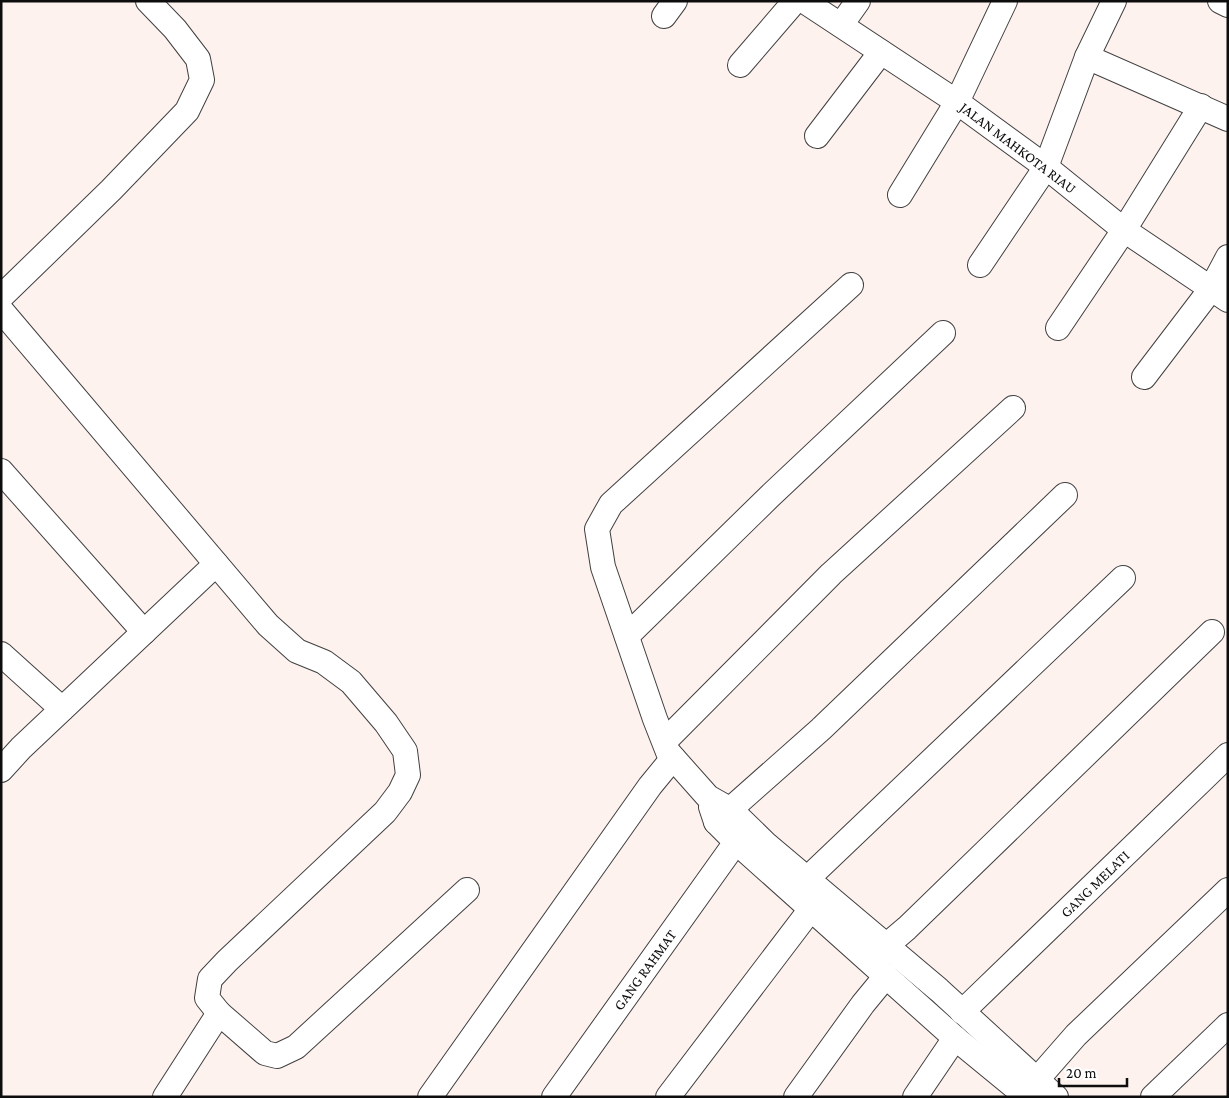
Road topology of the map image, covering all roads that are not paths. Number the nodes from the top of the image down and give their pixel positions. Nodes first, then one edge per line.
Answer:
1 (148, 1) edge
2 (795, 1) edge
3 (804, 1) edge
4 (858, 1) edge
5 (1006, 1) edge
6 (1114, 1) edge
7 (1220, 1) edge
8 (1228, 5) edge
9 (841, 25) junction
10 (881, 52) junction
11 (1087, 57) junction
12 (740, 65) dead end
13 (957, 102) junction
14 (1201, 106) junction
15 (1228, 119) edge
16 (817, 136) dead end
17 (1046, 167) junction
18 (900, 195) dead end
19 (1124, 230) junction
20 (1228, 257) edge
21 (980, 265) dead end
22 (851, 285) dead end
23 (1219, 294) edge
24 (1, 297) edge
25 (1, 310) edge
26 (1058, 328) dead end
27 (943, 333) dead end
28 (1144, 377) dead end
29 (1013, 408) dead end
30 (1, 471) edge
31 (1065, 495) dead end
32 (216, 564) junction
33 (1123, 578) dead end
34 (144, 632) junction
35 (1212, 632) dead end
36 (626, 636) junction
37 (1, 654) edge
38 (62, 709) junction
39 (669, 749) junction
40 (1228, 755) edge
41 (1, 770) edge
42 (724, 816) junction
43 (736, 842) junction
44 (467, 890) dead end
45 (1228, 890) edge
46 (814, 893) junction
47 (887, 945) junction
48 (886, 976) junction
49 (962, 1012) junction
50 (218, 1014) junction
51 (1228, 1026) edge
52 (955, 1038) junction
53 (1040, 1093) edge
54 (165, 1097) edge
55 (430, 1097) edge
56 (554, 1097) edge
57 (668, 1097) edge
58 (796, 1097) edge
59 (915, 1097) edge
60 (1153, 1097) edge

1 - 24 street
2 - 12 street
3 - 9 street, JALAN MAHKOTA RIAU
4 - 9 street
5 - 13 street
6 - 11 street
7 - 8 street
9 - 10 street, JALAN MAHKOTA RIAU
10 - 13 street, JALAN MAHKOTA RIAU
10 - 16 street
11 - 14 street
11 - 17 street
13 - 17 street, JALAN MAHKOTA RIAU
13 - 18 street
14 - 15 street
14 - 19 street
17 - 19 street, JALAN MAHKOTA RIAU
17 - 21 street
19 - 23 street, JALAN MAHKOTA RIAU
19 - 26 street
20 - 23 street
22 - 36 street
23 - 28 street
25 - 32 street
27 - 36 street
29 - 39 street
30 - 34 street
31 - 42 street
32 - 34 street
32 - 50 street
33 - 46 street
34 - 38 street
35 - 47 street
36 - 39 street
37 - 38 street
38 - 41 street
39 - 42 street
39 - 55 street
40 - 49 street, GANG MELATI
42 - 43 street
42 - 46 street
43 - 46 street
43 - 56 street, GANG RAHMAT
44 - 50 street
45 - 53 street
46 - 47 street
46 - 48 street
46 - 57 street
47 - 49 street
48 - 52 street
48 - 58 street
49 - 53 street
50 - 54 street
51 - 60 street
52 - 53 street
52 - 59 street

